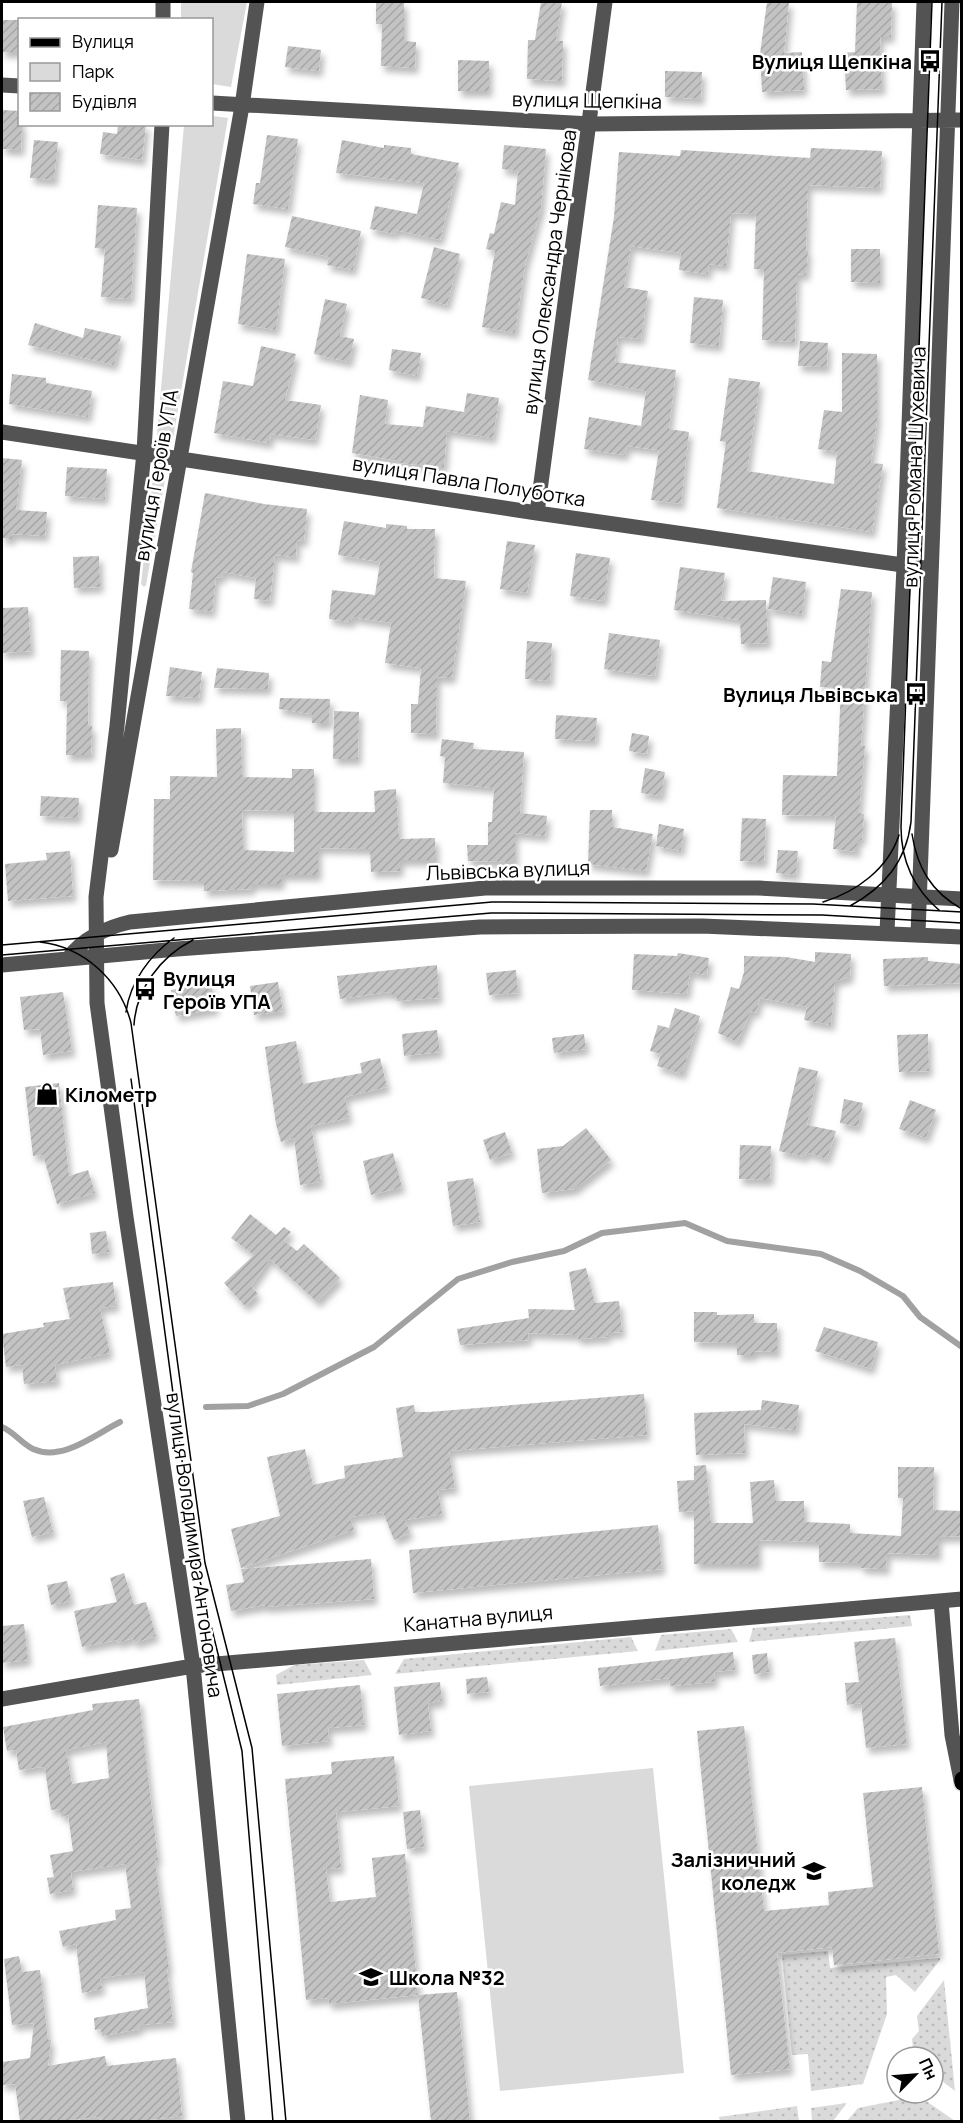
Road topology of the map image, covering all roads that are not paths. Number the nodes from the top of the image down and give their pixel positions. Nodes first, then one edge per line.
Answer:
1 (162, 2) edge
2 (257, 2) edge
3 (605, 2) edge
4 (924, 2) edge
5 (952, 2) edge
6 (163, 18) edge
7 (2, 85) edge
8 (18, 86) edge
9 (213, 104) edge
10 (242, 106) junction
11 (920, 120) junction
12 (955, 120) edge
13 (591, 124) junction
14 (162, 126) edge
15 (2, 432) edge
16 (144, 452) junction
17 (182, 458) junction
18 (537, 513) junction
19 (904, 566) junction
20 (931, 569) junction
21 (888, 894) junction
22 (919, 896) junction
23 (962, 899) edge
24 (887, 932) junction
25 (99, 933) junction
26 (918, 934) junction
27 (962, 937) edge
28 (99, 956) junction
29 (69, 959) junction
30 (2, 965) edge
31 (962, 1599) edge
32 (941, 1601) junction
33 (193, 1666) junction
34 (2, 1699) edge
35 (961, 1781) edge
36 (238, 2121) edge

1 - 6 street
2 - 10 street, вулиця Героїв УПА
3 - 13 street, вулиця Олександра Чернікова
4 - 11 street, вулиця Романа Шухевича
5 - 12 street, вулиця Романа Шухевича
7 - 8 street
9 - 10 street, вулиця Щепкіна
10 - 13 street, вулиця Щепкіна
10 - 17 street, вулиця Героїв УПА
11 - 12 street, вулиця Щепкіна
11 - 13 street, вулиця Щепкіна
11 - 19 street, вулиця Романа Шухевича
12 - 20 street, вулиця Романа Шухевича
13 - 18 street, вулиця Олександра Чернікова
14 - 16 street, вулиця Героїв УПА
15 - 16 street, вулиця Павла Полуботка
16 - 17 street, вулиця Павла Полуботка
16 - 25 street, вулиця Героїв УПА
17 - 18 street, вулиця Павла Полуботка
17 - 25 street, вулиця Героїв УПА
18 - 19 street, вулиця Павла Полуботка
19 - 20 street, вулиця Павла Полуботка
19 - 21 street, вулиця Романа Шухевича
20 - 22 street, вулиця Романа Шухевича
21 - 22 street, Львівська вулиця
21 - 24 street, вулиця Романа Шухевича
21 - 25 street, Львівська вулиця
22 - 23 street, Львівська вулиця
22 - 26 street, вулиця Романа Шухевича
24 - 26 street
24 - 28 street
25 - 28 street, вулиця Героїв УПА
25 - 29 street, Львівська вулиця
26 - 27 street
28 - 29 street
28 - 33 street, вулиця Володимира Антоновича
29 - 30 street
31 - 32 street, Канатна вулиця
32 - 33 street, Канатна вулиця
32 - 35 street
33 - 34 street, Канатна вулиця
33 - 36 street, вулиця Володимира Антоновича

